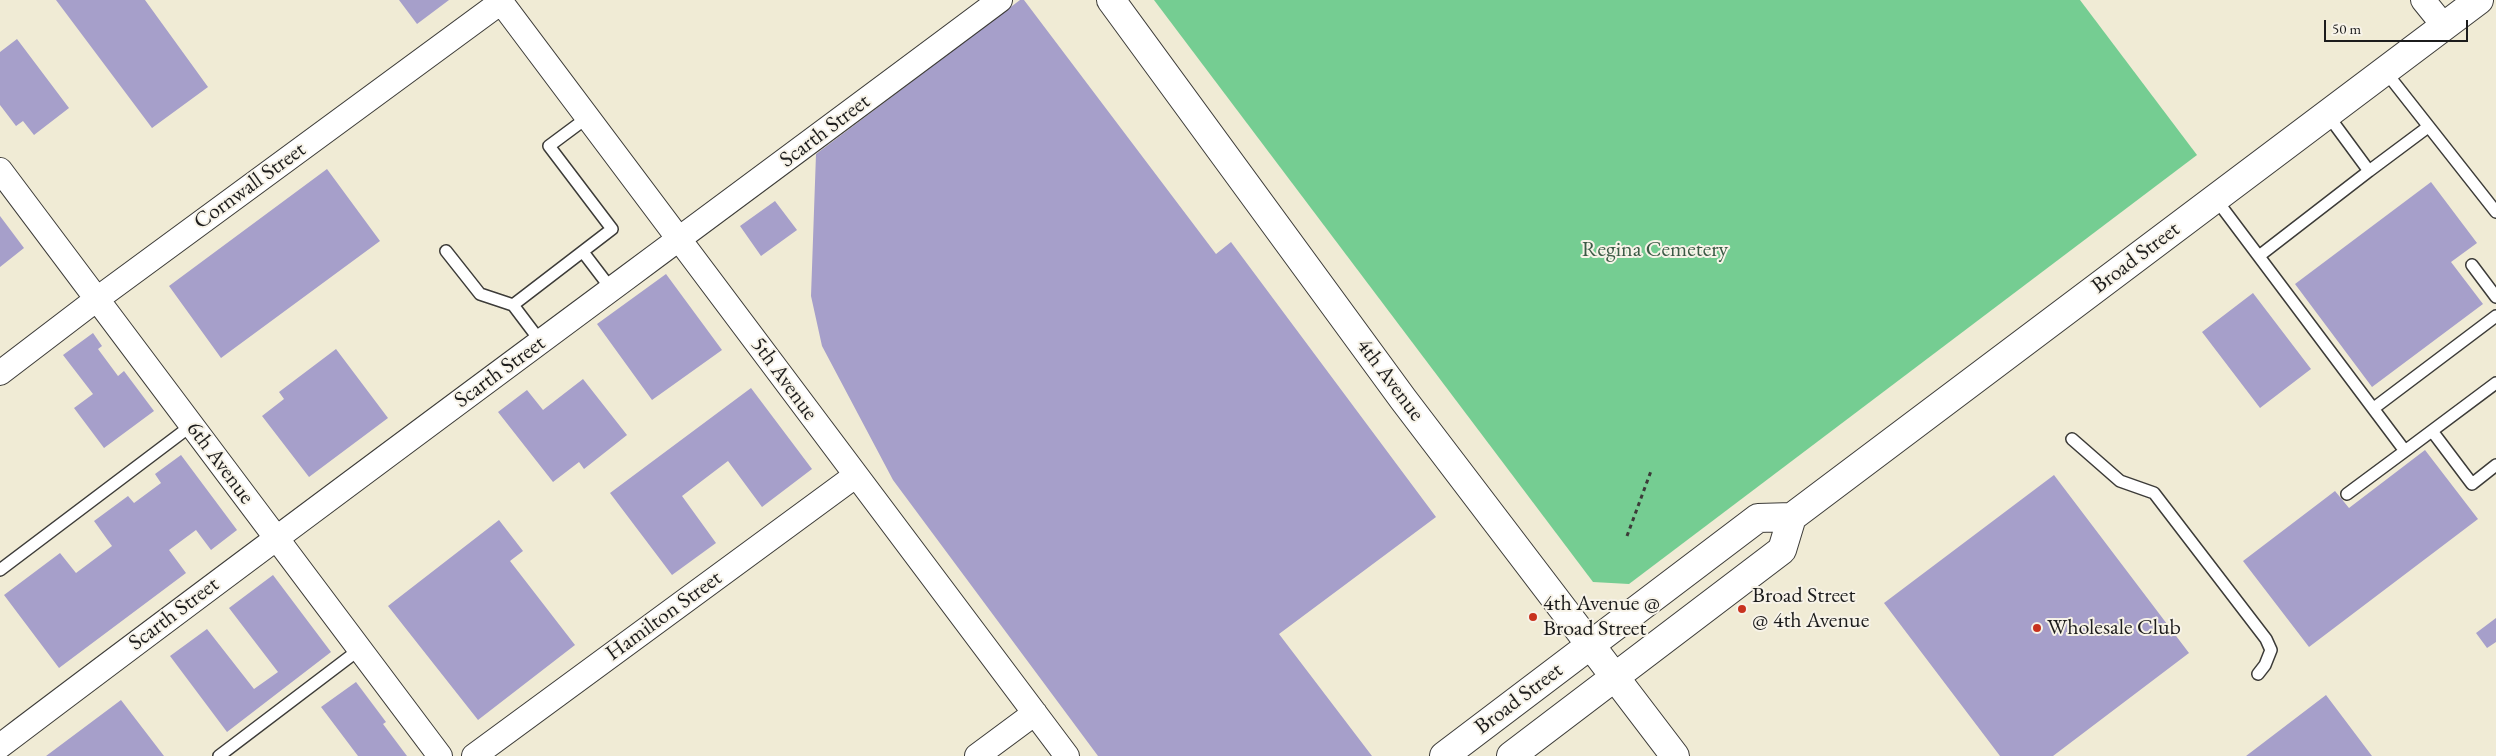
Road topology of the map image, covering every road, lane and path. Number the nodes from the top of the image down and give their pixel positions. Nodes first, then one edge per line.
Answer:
1 (1000, 0) edge
2 (1111, 0) edge
3 (2423, 0) edge
4 (2479, 0) edge
5 (501, 2) joint
6 (2444, 26) junction
7 (2385, 71) junction
8 (2327, 114) junction
9 (588, 117) junction
10 (2428, 126) junction
11 (2369, 171) junction
12 (3, 180) edge
13 (2215, 198) junction
14 (2496, 212) edge
15 (680, 239) junction
16 (446, 251) dead end
17 (583, 252) junction
18 (2259, 256) junction
19 (2472, 266) dead end
20 (612, 290) junction
21 (2496, 297) edge
22 (97, 299) junction
23 (513, 305) junction
24 (2496, 316) edge
25 (541, 342) junction
26 (0, 373) edge
27 (2496, 382) edge
28 (2374, 408) junction
29 (192, 425) junction
30 (2432, 431) junction
31 (2072, 438) dead end
32 (2404, 451) junction
33 (2496, 465) edge
34 (1651, 471) dead end
35 (855, 476) junction
36 (2347, 494) dead end
37 (1792, 516) junction
38 (1627, 536) dead end
39 (276, 537) junction
40 (0, 570) edge
41 (1590, 644) junction
42 (360, 649) junction
43 (2258, 674) dead end
44 (1614, 678) junction
45 (1035, 713) junction
46 (0, 746) edge
47 (219, 756) edge
48 (440, 756) edge
49 (474, 756) edge
50 (977, 756) edge
51 (1067, 756) edge
52 (1444, 756) edge
53 (1511, 756) edge
54 (1675, 756) edge

1 - 15 street, Scarth Street
2 - 41 main road, 4th Avenue
3 - 6 street
4 - 6 main road, Broad Street
5 - 9 street, 5th Avenue
5 - 22 street, Cornwall Street
6 - 7 main road, Broad Street
7 - 8 main road, Broad Street
7 - 10 lane
8 - 11 lane
8 - 13 main road, Broad Street
9 - 15 street, 5th Avenue
9 - 17 lane
10 - 11 lane
10 - 14 lane
11 - 18 lane
12 - 22 street, 6th Avenue
13 - 18 lane
13 - 37 main road, Broad Street
15 - 20 street, Scarth Street
15 - 35 street, 5th Avenue
16 - 23 lane
17 - 20 lane
17 - 23 lane
18 - 28 lane
19 - 21 lane
20 - 25 street, Scarth Street
22 - 26 street, Cornwall Street
22 - 29 street, 6th Avenue
23 - 25 lane
24 - 28 lane
25 - 39 street, Scarth Street
27 - 30 lane
28 - 32 lane
29 - 39 street, 6th Avenue
29 - 40 lane
30 - 32 lane
30 - 33 lane
31 - 43 lane
32 - 36 lane
34 - 38 path
35 - 45 street, 5th Avenue
35 - 49 street, Hamilton Street
37 - 41 main road, Broad Street
37 - 44 main road, Broad Street
39 - 42 street, 6th Avenue
39 - 46 street, Scarth Street
41 - 44 main road, 4th Avenue
41 - 52 main road, Broad Street
42 - 47 lane
42 - 48 street, 6th Avenue
44 - 53 main road, Broad Street
44 - 54 main road, 4th Avenue
45 - 50 street
45 - 51 street, 5th Avenue

